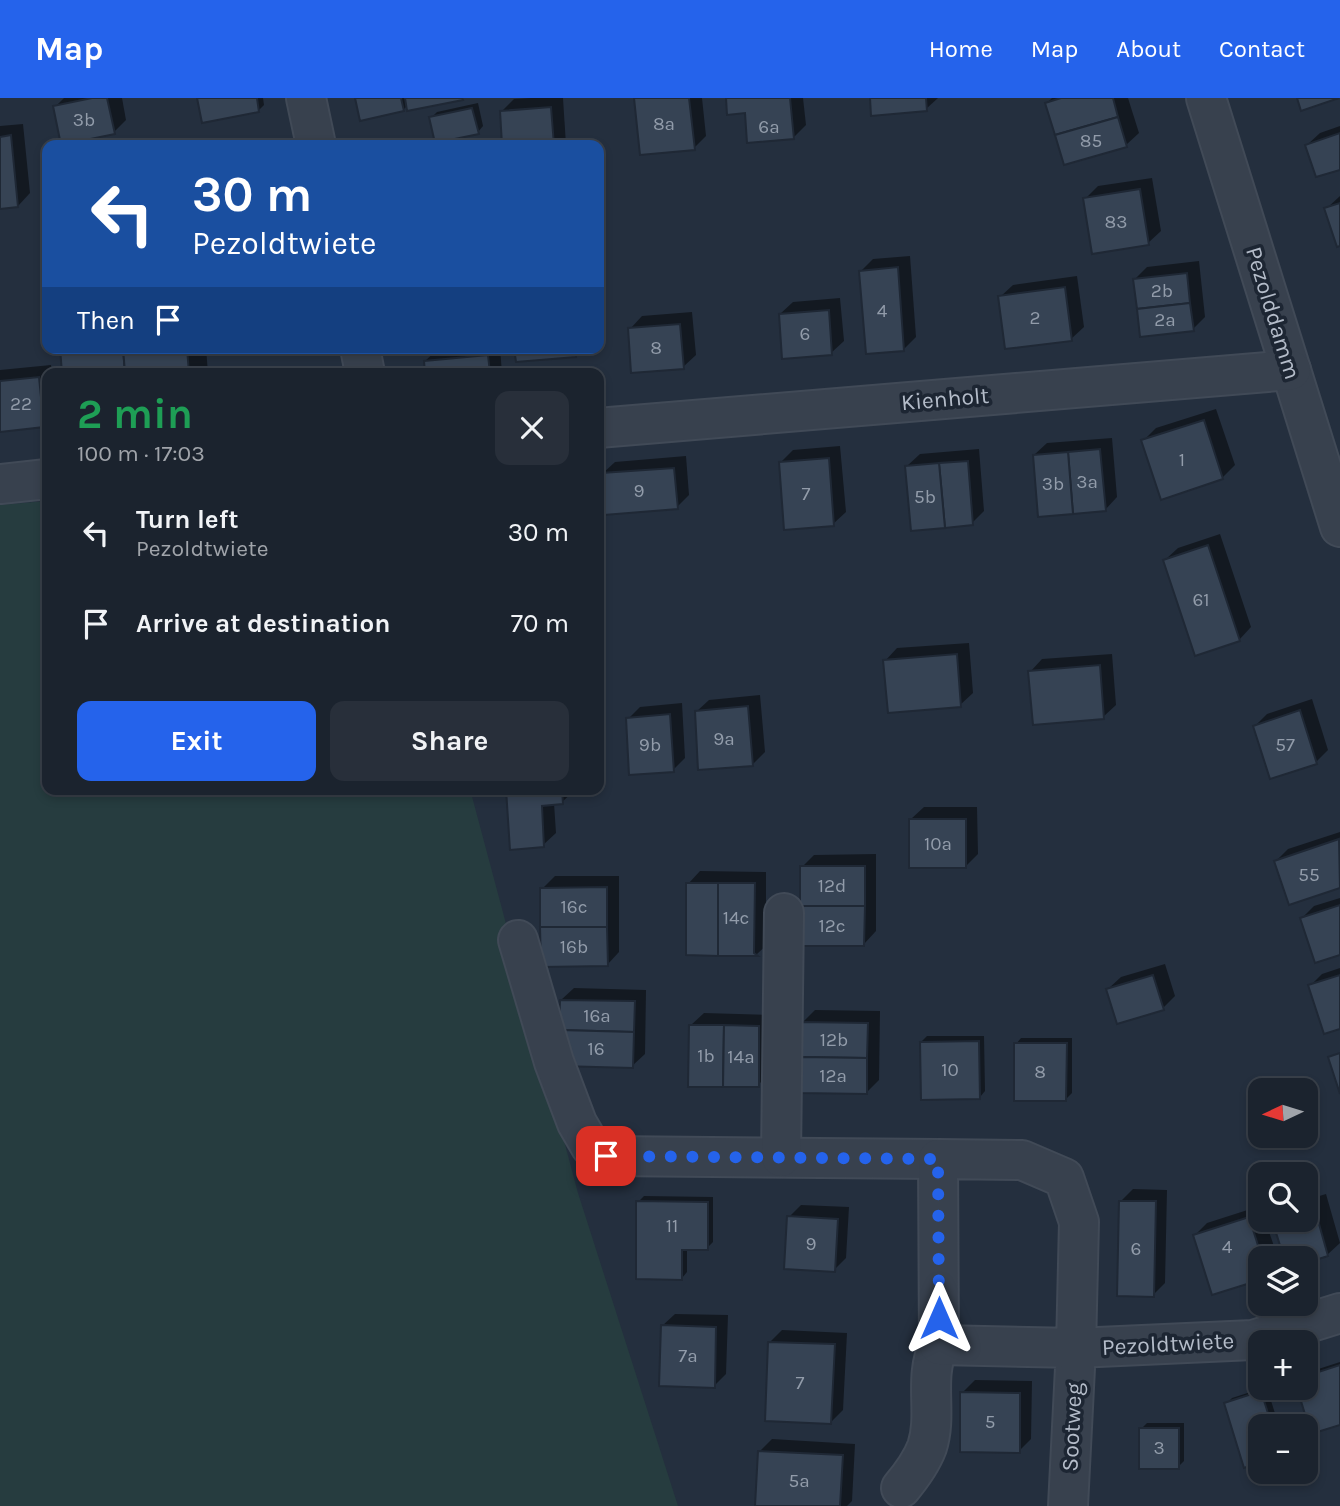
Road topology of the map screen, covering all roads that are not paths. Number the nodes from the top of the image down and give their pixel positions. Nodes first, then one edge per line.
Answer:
1 (306, 98) edge
2 (1206, 98) edge
3 (315, 140) edge
4 (1291, 370) junction
5 (604, 427) edge
6 (42, 480) edge
7 (0, 484) edge
8 (1340, 527) edge
9 (784, 913) dead end
10 (518, 940) dead end
11 (781, 1157) junction
12 (938, 1159) junction
13 (1340, 1313) edge
14 (939, 1345) junction
15 (1076, 1348) junction
16 (901, 1488) dead end
17 (1068, 1506) edge

1 - 3 street
2 - 4 street, Pezolddamm
4 - 5 street, Kienholt
4 - 8 street, Pezolddamm
6 - 7 street
9 - 11 street
10 - 11 street, Pezoldtwiete
11 - 12 street, Pezoldtwiete
12 - 14 street
12 - 15 street, Pezoldtwiete
13 - 15 street, Pezoldtwiete
14 - 15 street, Pezoldtwiete
14 - 16 street
15 - 17 street, Sootweg

